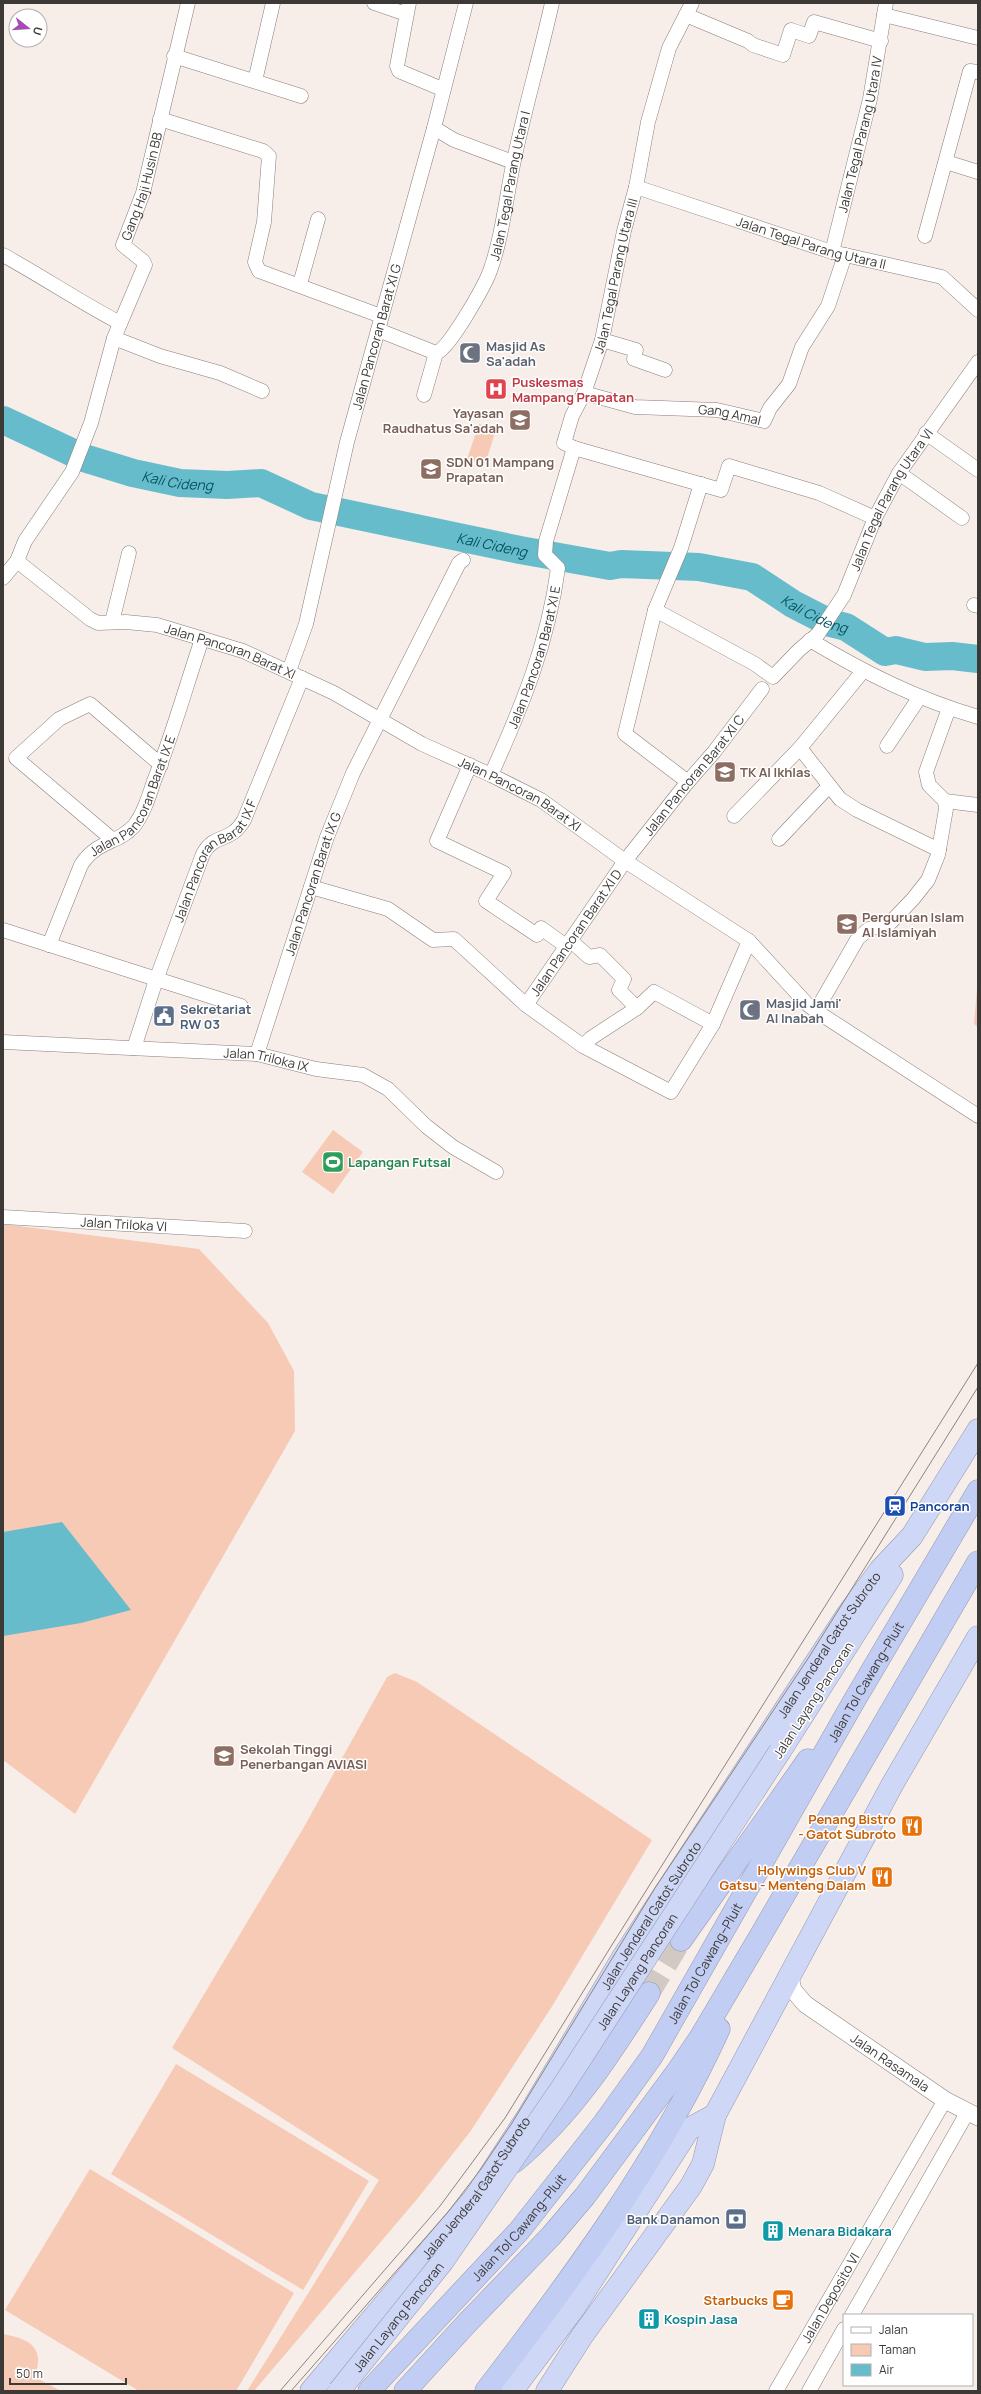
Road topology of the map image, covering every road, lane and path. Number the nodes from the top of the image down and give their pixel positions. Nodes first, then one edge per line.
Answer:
1 (188, 3) edge
2 (273, 3) edge
3 (374, 3) edge
4 (466, 3) edge
5 (552, 3) edge
6 (407, 9) edge
7 (689, 9) edge
8 (885, 9) edge
9 (978, 38) edge
10 (881, 41) junction
11 (174, 56) junction
12 (978, 72) edge
13 (255, 81) junction
14 (442, 89) junction
15 (301, 96) dead end
16 (160, 119) junction
17 (434, 128) junction
18 (513, 162) junction
19 (946, 162) junction
20 (978, 172) edge
21 (636, 187) junction
22 (318, 219) dead end
23 (925, 236) dead end
24 (838, 254) junction
25 (4, 259) edge
26 (300, 284) junction
27 (978, 310) edge
28 (381, 316) junction
29 (120, 324) junction
30 (378, 330) junction
31 (114, 338) junction
32 (602, 340) junction
33 (436, 353) junction
34 (978, 362) edge
35 (665, 370) dead end
36 (262, 391) dead end
37 (584, 393) junction
38 (424, 396) dead end
39 (926, 433) junction
40 (574, 448) junction
41 (978, 470) edge
42 (899, 473) junction
43 (700, 484) junction
44 (875, 518) junction
45 (962, 518) dead end
46 (129, 553) dead end
47 (463, 560) dead end
48 (17, 562) junction
49 (3, 578) edge
50 (655, 610) junction
51 (112, 622) junction
52 (814, 637) junction
53 (202, 639) junction
54 (289, 671) junction
55 (863, 671) junction
56 (302, 678) junction
57 (762, 689) dead end
58 (919, 698) junction
59 (949, 708) junction
60 (978, 717) edge
61 (379, 718) junction
62 (887, 746) dead end
63 (800, 748) junction
64 (161, 765) junction
65 (470, 765) junction
66 (491, 775) junction
67 (688, 782) junction
68 (829, 786) junction
69 (945, 801) junction
70 (978, 805) edge
71 (734, 816) dead end
72 (779, 839) dead end
73 (113, 840) junction
74 (939, 850) junction
75 (625, 861) junction
76 (312, 887) junction
77 (3, 930) edge
78 (749, 942) junction
79 (568, 944) junction
80 (49, 945) junction
81 (156, 980) junction
82 (526, 1005) junction
83 (241, 1006) dead end
84 (637, 1008) junction
85 (816, 1011) junction
86 (713, 1024) junction
87 (3, 1042) edge
88 (583, 1046) junction
89 (134, 1048) junction
90 (257, 1054) junction
91 (978, 1116) edge
92 (496, 1172) dead end
93 (3, 1217) edge
94 (245, 1231) dead end
95 (978, 1430) edge
96 (978, 1491) edge
97 (912, 1536) junction
98 (978, 1562) edge
99 (978, 1637) edge
100 (854, 1701) junction
101 (762, 1933) junction
102 (681, 1940) tunnel mouth
103 (785, 1986) junction
104 (649, 1993) tunnel mouth
105 (945, 2100) junction
106 (715, 2115) junction
107 (972, 2115) edge
108 (476, 2196) junction
109 (853, 2314) edge
110 (843, 2331) edge
111 (311, 2391) edge
112 (339, 2391) edge
113 (369, 2391) edge
114 (405, 2391) edge
115 (486, 2391) edge
116 (512, 2391) edge
117 (547, 2391) edge
118 (776, 2391) edge
119 (809, 2391) edge

1 - 11 street, Gang Haji Husin BB
2 - 13 street
3 - 6 street
4 - 14 street, Jalan Pancoran Barat XI G
5 - 18 street, Jalan Tegal Parang Utara I
6 - 14 street
7 - 10 street
7 - 21 street, Jalan Tegal Parang Utara III
8 - 9 street, Jalan Tegal Parang Utara IV
8 - 10 street, Jalan Tegal Parang Utara IV
10 - 24 street, Jalan Tegal Parang Utara IV
11 - 13 street
11 - 16 street, Gang Haji Husin BB
12 - 19 street
13 - 15 street
14 - 17 street, Jalan Pancoran Barat XI G
16 - 26 street
16 - 29 street, Gang Haji Husin BB
17 - 18 street
17 - 28 street, Jalan Pancoran Barat XI G
18 - 33 street, Jalan Tegal Parang Utara I
19 - 20 street
19 - 23 street
21 - 24 street, Jalan Tegal Parang Utara II
21 - 32 street, Jalan Tegal Parang Utara III
22 - 26 street
24 - 27 street, Jalan Tegal Parang Utara II
24 - 37 street, Gang Amal
25 - 29 street
26 - 28 street
28 - 30 street, Jalan Pancoran Barat XI G
29 - 31 street, Gang Haji Husin BB
30 - 33 street
30 - 54 street, Jalan Pancoran Barat XI G
31 - 36 street
31 - 48 street, Gang Haji Husin BB
32 - 35 street
32 - 37 street, Jalan Tegal Parang Utara III
33 - 38 street
34 - 39 street, Jalan Tegal Parang Utara VI
37 - 40 street, Jalan Tegal Parang Utara III
39 - 41 street
39 - 42 street, Jalan Tegal Parang Utara VI
40 - 43 street
40 - 66 street, Jalan Pancoran Barat XI E
42 - 44 street, Jalan Tegal Parang Utara VI
42 - 45 street
43 - 44 street
43 - 50 street
44 - 52 street, Jalan Tegal Parang Utara VI
46 - 51 street
47 - 61 street, Jalan Pancoran Barat IX G
48 - 49 street
48 - 51 street, Jalan Pancoran Barat XI
50 - 52 street
50 - 67 street
51 - 53 street, Jalan Pancoran Barat XI
52 - 55 street
53 - 54 street, Jalan Pancoran Barat XI
53 - 64 street, Jalan Pancoran Barat IX E
54 - 56 street, Jalan Pancoran Barat XI
55 - 58 street
55 - 63 street
56 - 61 street, Jalan Pancoran Barat XI
56 - 81 street, Jalan Pancoran Barat IX F
57 - 67 street, Jalan Pancoran Barat XI C
58 - 59 street
58 - 62 street
59 - 60 street
59 - 69 street
61 - 65 street, Jalan Pancoran Barat XI
61 - 76 street, Jalan Pancoran Barat IX G
63 - 68 street
63 - 71 street
64 - 73 street, Jalan Pancoran Barat IX E
64 - 73 street
65 - 66 street, Jalan Pancoran Barat XI
65 - 79 street
66 - 75 street, Jalan Pancoran Barat XI
67 - 75 street, Jalan Pancoran Barat XI C
68 - 72 street
68 - 74 street
69 - 70 street
69 - 74 street
73 - 80 street, Jalan Pancoran Barat IX E
74 - 85 street
75 - 78 street, Jalan Pancoran Barat XI
75 - 79 street, Jalan Pancoran Barat XI D
76 - 82 street
76 - 90 street, Jalan Pancoran Barat IX G
77 - 80 street
78 - 85 street, Jalan Pancoran Barat XI
78 - 86 street
79 - 82 street, Jalan Pancoran Barat XI D
79 - 84 street
80 - 81 street
81 - 83 street
81 - 89 street, Jalan Pancoran Barat IX F
82 - 88 street
84 - 86 street
84 - 88 street
85 - 91 street, Jalan Pancoran Barat XI
86 - 88 street
87 - 89 street, Jalan Triloka IX
89 - 90 street, Jalan Triloka IX
90 - 92 street, Jalan Triloka IX
93 - 94 street, Jalan Triloka VI
95 - 97 highway, Jalan Jenderal Gatot Subroto
96 - 100 highway, Jalan Tol Cawang–Pluit
97 - 108 highway, Jalan Jenderal Gatot Subroto
97 - 112 highway, Jalan Layang Pancoran, bridge
98 - 101 highway, Jalan Tol Cawang–Pluit
99 - 103 highway
100 - 102 highway
100 - 113 highway, Jalan Tol Cawang–Pluit
101 - 114 highway, Jalan Tol Cawang–Pluit
101 - 115 highway
103 - 105 street, Jalan Rasamala
103 - 106 highway
104 - 108 highway
105 - 107 street, Jalan Rasamala
105 - 118 street, Jalan Deposito VI
106 - 116 highway
106 - 117 highway
107 - 109 street, Jalan Deposito VI
108 - 111 highway, Jalan Jenderal Gatot Subroto
110 - 119 street, Jalan Deposito VI

